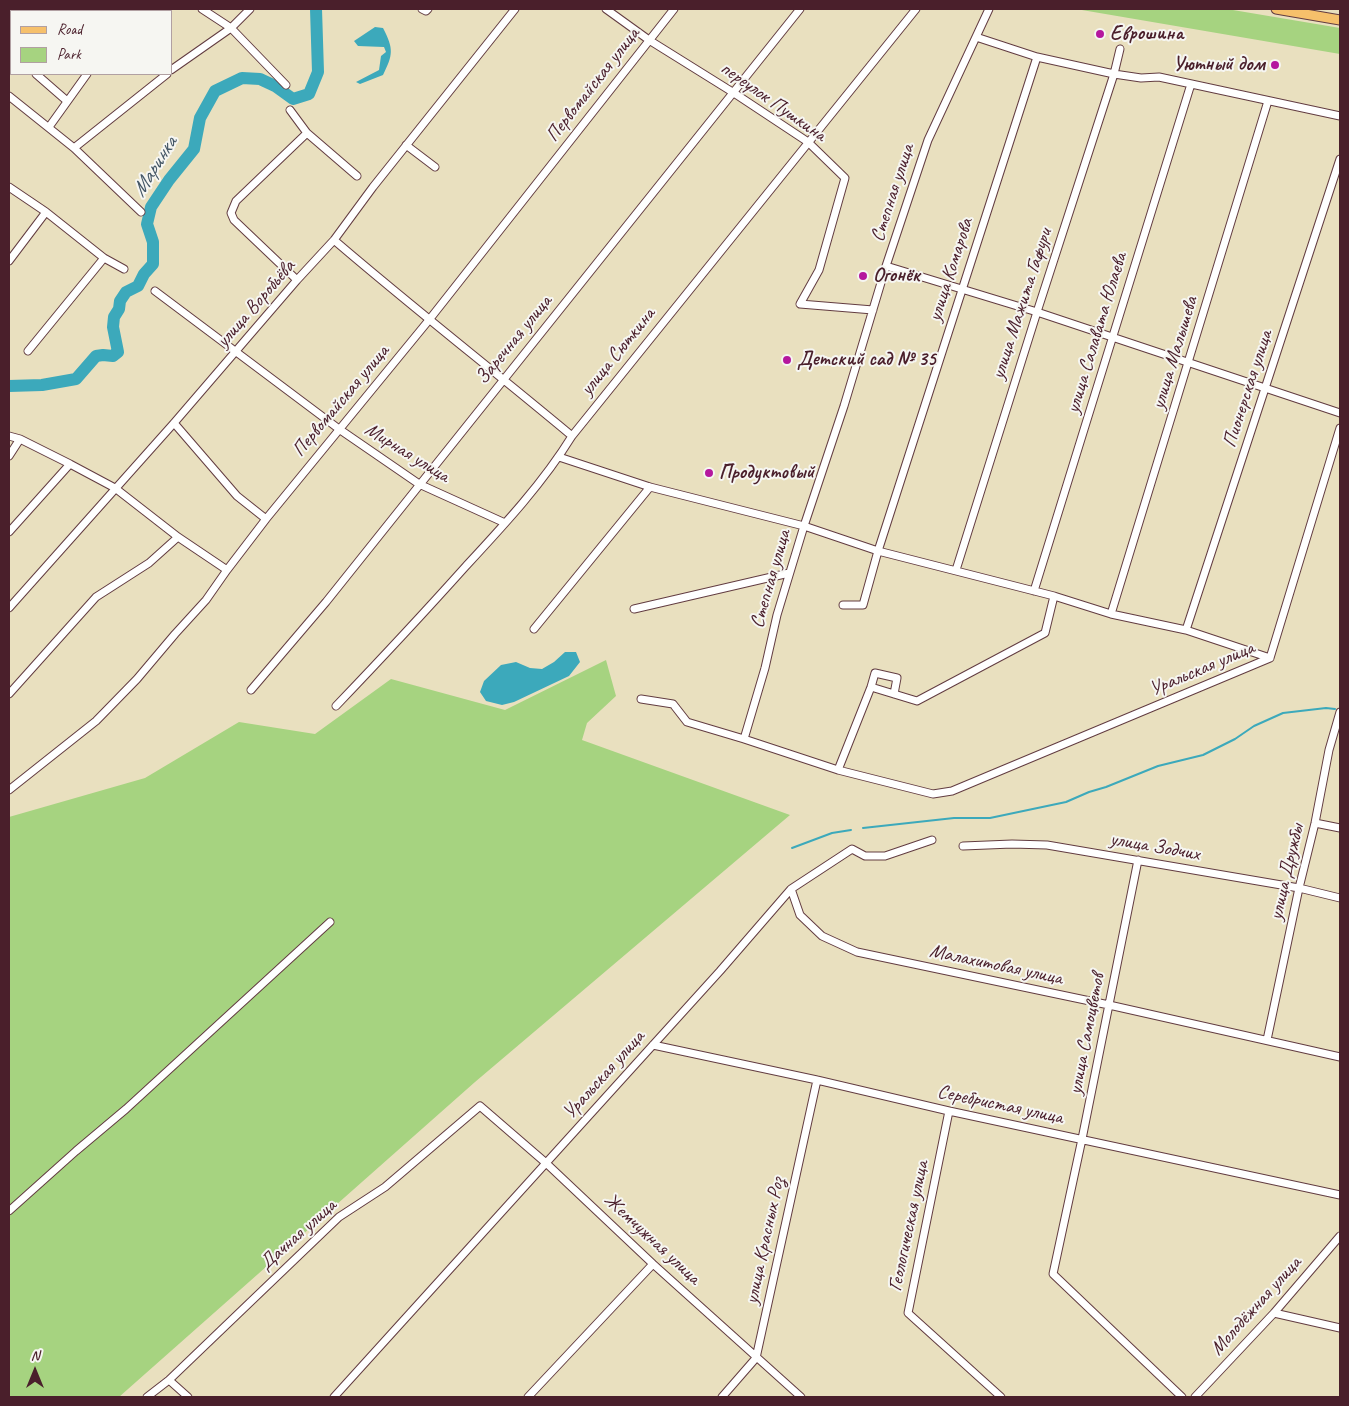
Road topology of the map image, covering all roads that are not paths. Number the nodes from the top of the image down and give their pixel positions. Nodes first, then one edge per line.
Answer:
1 (202, 9) edge
2 (250, 9) edge
3 (422, 9) edge
4 (428, 9) edge
5 (515, 9) edge
6 (606, 9) edge
7 (674, 9) edge
8 (800, 9) edge
9 (916, 9) edge
10 (989, 9) edge
11 (1276, 9) edge
12 (1340, 20) edge
13 (231, 28) junction
14 (976, 37) junction
15 (649, 40) junction
16 (1120, 49) dead end
17 (1037, 57) junction
18 (172, 69) edge
19 (1114, 74) junction
20 (37, 75) edge
21 (86, 75) edge
22 (166, 75) edge
23 (1191, 84) junction
24 (286, 85) dead end
25 (734, 93) junction
26 (9, 96) edge
27 (67, 101) junction
28 (1268, 101) junction
29 (290, 110) dead end
30 (1340, 116) edge
31 (49, 127) junction
32 (307, 133) junction
33 (808, 142) junction
34 (406, 145) junction
35 (74, 148) junction
36 (1340, 159) edge
37 (435, 167) dead end
38 (357, 176) dead end
39 (9, 187) edge
40 (46, 212) junction
41 (141, 212) dead end
42 (334, 240) junction
43 (104, 258) junction
44 (9, 261) edge
45 (886, 266) junction
46 (124, 269) dead end
47 (297, 280) junction
48 (962, 289) junction
49 (155, 291) dead end
50 (873, 310) junction
51 (1036, 312) junction
52 (430, 320) junction
53 (1112, 337) junction
54 (28, 351) dead end
55 (236, 352) junction
56 (1189, 363) junction
57 (504, 379) junction
58 (1265, 388) junction
59 (1340, 413) edge
60 (174, 423) junction
61 (1340, 428) edge
62 (339, 429) junction
63 (9, 436) edge
64 (572, 436) junction
65 (20, 439) junction
66 (9, 456) edge
67 (559, 457) junction
68 (70, 464) junction
69 (419, 484) junction
70 (650, 487) junction
71 (115, 488) junction
72 (266, 519) junction
73 (505, 523) junction
74 (804, 526) junction
75 (9, 532) edge
76 (178, 537) junction
77 (878, 551) junction
78 (227, 570) junction
79 (956, 570) junction
80 (790, 573) junction
81 (1034, 591) junction
82 (1054, 596) junction
83 (843, 605) dead end
84 (9, 608) edge
85 (634, 610) dead end
86 (1111, 614) junction
87 (534, 628) dead end
88 (1186, 630) junction
89 (1270, 658) junction
90 (871, 687) junction
91 (251, 690) dead end
92 (9, 694) edge
93 (894, 694) junction
94 (641, 699) dead end
95 (336, 706) dead end
96 (1340, 712) edge
97 (744, 739) junction
98 (838, 770) junction
99 (9, 790) edge
100 (1315, 823) junction
101 (1340, 828) edge
102 (932, 840) dead end
103 (963, 846) dead end
104 (1138, 860) junction
105 (1299, 888) junction
106 (791, 889) junction
107 (1340, 898) edge
108 (330, 922) dead end
109 (1109, 1005) junction
110 (1267, 1040) junction
111 (653, 1045) junction
112 (1340, 1057) edge
113 (817, 1080) junction
114 (480, 1106) joint
115 (949, 1111) junction
116 (1082, 1139) junction
117 (546, 1162) junction
118 (1340, 1195) edge
119 (9, 1211) edge
120 (1340, 1236) edge
121 (653, 1264) junction
122 (1274, 1313) junction
123 (1340, 1328) edge
124 (756, 1358) junction
125 (169, 1380) junction
126 (147, 1397) edge
127 (188, 1397) edge
128 (334, 1397) edge
129 (528, 1397) edge
130 (722, 1397) edge
131 (801, 1397) edge
132 (1001, 1397) edge
133 (1182, 1397) edge
134 (1195, 1397) edge

1 - 13 street
2 - 13 street
3 - 4 street
5 - 34 street, улица Воробьёва
6 - 15 street, переулок Пушкина
7 - 15 street, Первомайская улица
8 - 25 street, Заречная улица
9 - 33 street, улица Сюткина
10 - 14 street, Степная улица
11 - 12 main road
13 - 18 street
13 - 24 street
14 - 17 street
14 - 45 street, Степная улица
15 - 25 street, переулок Пушкина
15 - 52 street, Первомайская улица
16 - 19 street, улица Мажита Гафури
17 - 19 street
17 - 48 street, улица Комарова
19 - 23 street
19 - 51 street, улица Мажита Гафури
20 - 27 street
21 - 27 street
22 - 35 street
23 - 28 street
23 - 53 street, улица Салавата Юлаева
25 - 33 street, переулок Пушкина
25 - 57 street, Заречная улица
26 - 31 street
27 - 31 street
28 - 30 street
28 - 56 street, улица Малышева
29 - 32 street
31 - 35 street
32 - 38 street
32 - 47 street
33 - 50 street, переулок Пушкина
33 - 64 street, улица Сюткина
34 - 37 street
34 - 42 street, улица Воробьёва
35 - 41 street
36 - 58 street, Пионерская улица
39 - 40 street
40 - 43 street
40 - 44 street
42 - 47 street, улица Воробьёва
42 - 52 street
43 - 46 street
43 - 54 street
45 - 48 street
45 - 50 street, Степная улица
47 - 55 street, улица Воробьёва
48 - 51 street
48 - 77 street, улица Комарова
49 - 55 street, Мирная улица
50 - 74 street, Степная улица
51 - 53 street
51 - 79 street, улица Мажита Гафури
52 - 57 street
52 - 62 street, Первомайская улица
53 - 56 street
53 - 81 street, улица Салавата Юлаева
55 - 60 street, улица Воробьёва
55 - 62 street, Мирная улица
56 - 58 street
56 - 86 street, улица Малышева
57 - 64 street
57 - 69 street, Заречная улица
58 - 59 street
58 - 88 street, Пионерская улица
60 - 71 street, улица Воробьёва
60 - 72 street
61 - 89 street, Уральская улица
62 - 69 street, Мирная улица
62 - 72 street, Первомайская улица
63 - 65 street
64 - 67 street, улица Сюткина
65 - 66 street
65 - 68 street
67 - 70 street
67 - 73 street, улица Сюткина
68 - 71 street
68 - 75 street
69 - 73 street, Мирная улица
69 - 91 street, Заречная улица
70 - 74 street
70 - 87 street
71 - 76 street
71 - 84 street, улица Воробьёва
72 - 78 street, Первомайская улица
73 - 95 street, улица Сюткина
74 - 77 street
74 - 80 street, Степная улица
76 - 78 street
76 - 92 street
77 - 79 street
77 - 83 street, улица Комарова
78 - 99 street, Первомайская улица
79 - 81 street
80 - 85 street
80 - 97 street, Степная улица
81 - 82 street
82 - 86 street
82 - 93 street
86 - 88 street
88 - 89 street
89 - 98 street, Уральская улица
90 - 93 street
90 - 93 street
90 - 98 street
94 - 97 street
96 - 100 street, улица Дружбы
97 - 98 street
100 - 101 street
100 - 105 street, улица Дружбы
102 - 106 street, Уральская улица
103 - 104 street, улица Зодчих
104 - 105 street, улица Зодчих
104 - 109 street, улица Самоцветов
105 - 107 street, улица Зодчих
105 - 110 street, улица Дружбы
106 - 109 street, Малахитовая улица
106 - 111 street, Уральская улица
108 - 119 street
109 - 110 street, Малахитовая улица
109 - 116 street, улица Самоцветов
110 - 112 street, Малахитовая улица
111 - 113 street, Серебристая улица
111 - 117 street, Уральская улица
113 - 115 street, Серебристая улица
113 - 124 street, улица Красных Роз
114 - 117 street, Жемчужная улица
114 - 125 street, Дачная улица
115 - 116 street, Серебристая улица
115 - 132 street, Геологическая улица
116 - 118 street, Серебристая улица
116 - 133 street, улица Самоцветов
117 - 121 street, Жемчужная улица
117 - 128 street, Уральская улица
120 - 122 street, Молодёжная улица
121 - 124 street, Жемчужная улица
121 - 129 street
122 - 123 street
122 - 134 street, Молодёжная улица
124 - 130 street, улица Красных Роз
124 - 131 street, Жемчужная улица
125 - 126 street, Дачная улица
125 - 127 street

